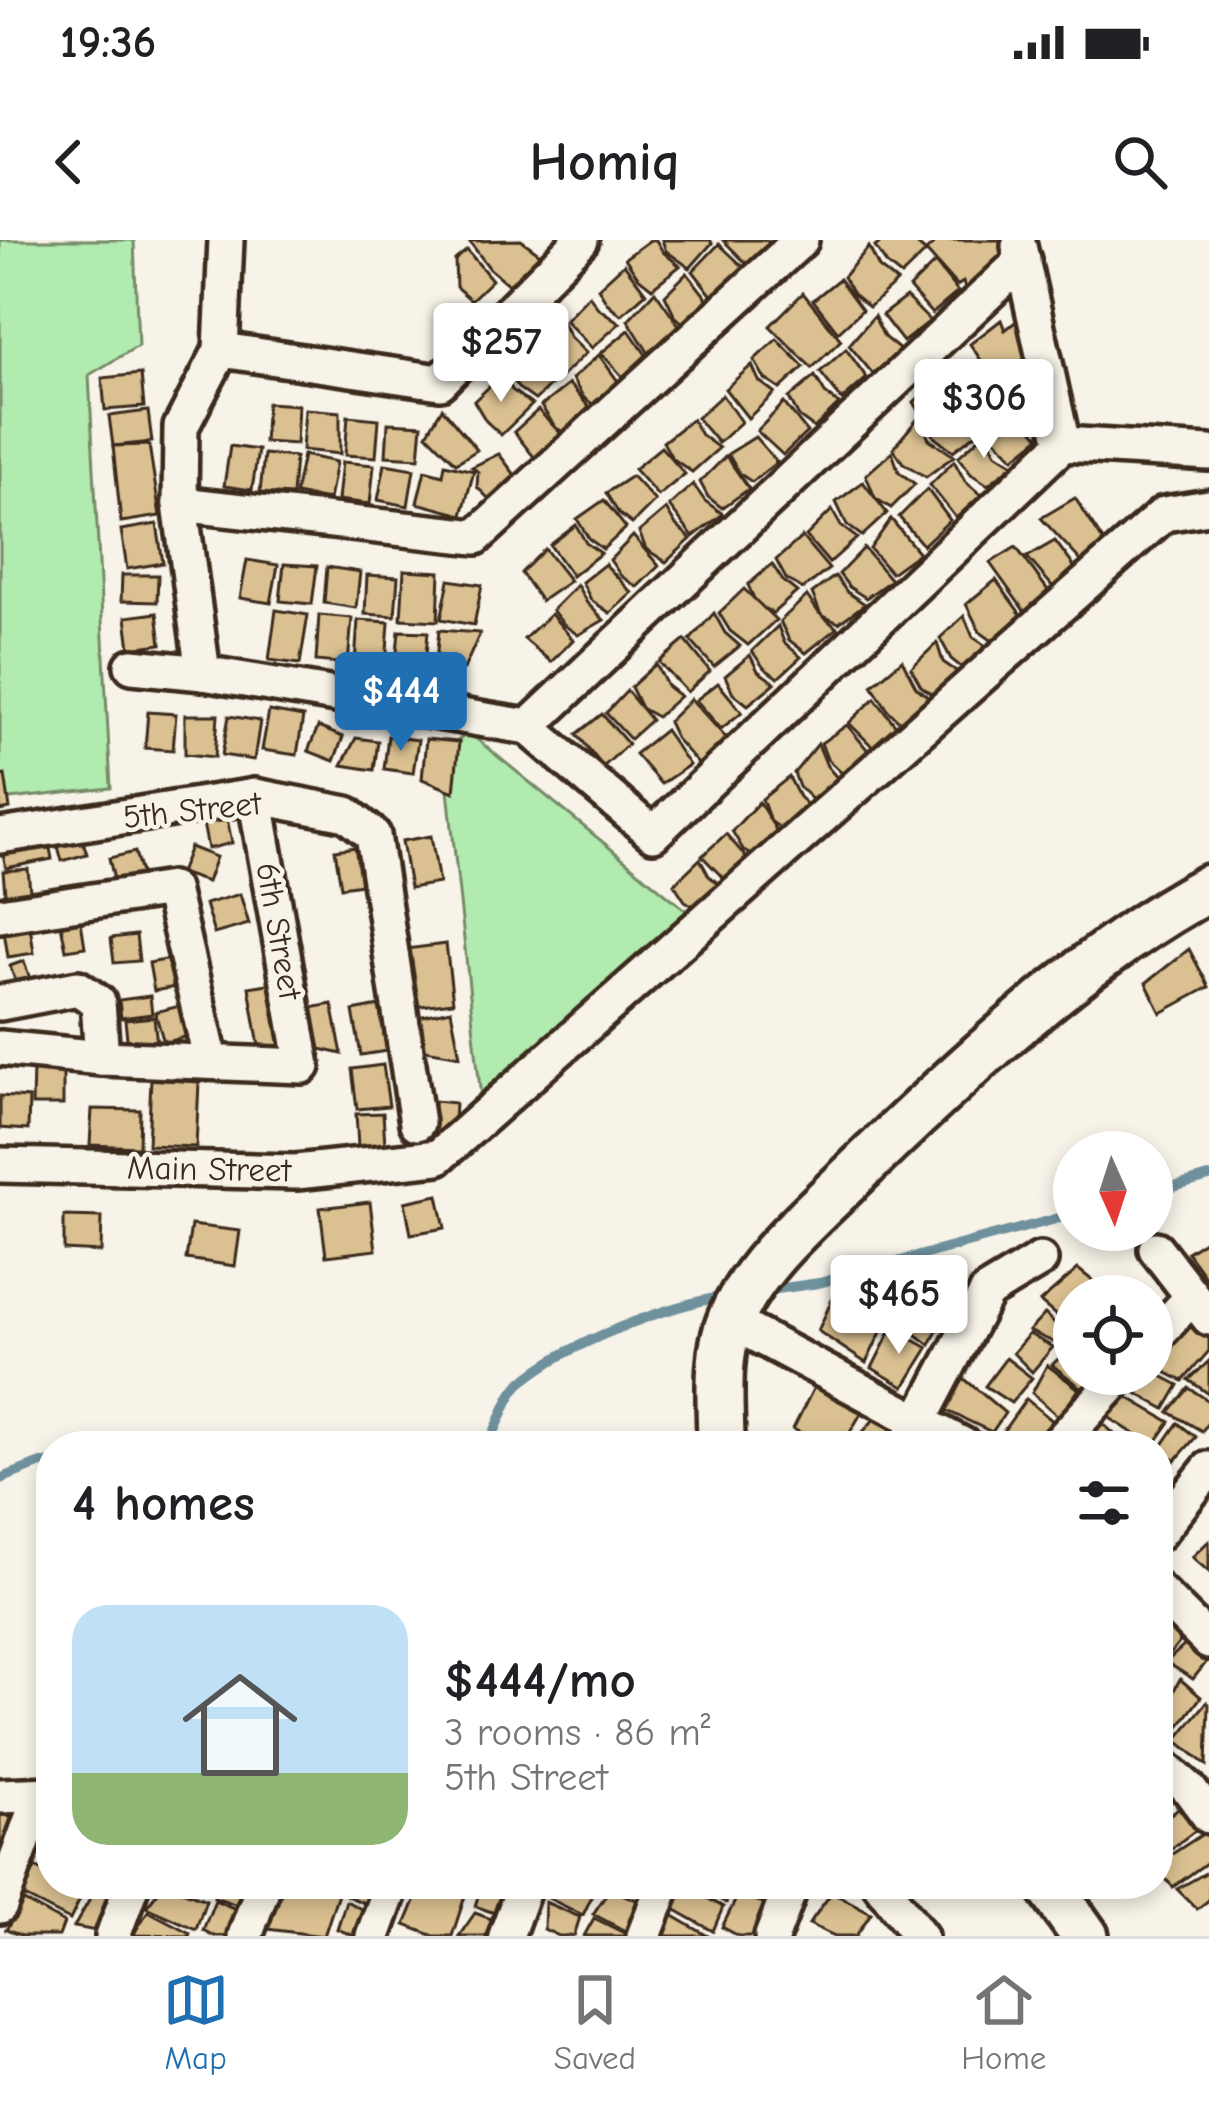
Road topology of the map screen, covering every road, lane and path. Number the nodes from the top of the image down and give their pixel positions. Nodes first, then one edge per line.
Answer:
1 (226, 240) edge
2 (581, 240) edge
3 (801, 240) edge
4 (1020, 250) edge
5 (221, 350) junction
6 (1063, 444) junction
7 (1209, 453) edge
8 (180, 504) junction
9 (1209, 507) edge
10 (132, 666) dead end
11 (203, 674) junction
12 (528, 727) junction
13 (255, 796) junction
14 (0, 836) edge
15 (1209, 888) edge
16 (0, 915) edge
17 (0, 1003) edge
18 (0, 1048) edge
19 (102, 1058) junction
20 (211, 1062) junction
21 (418, 1123) dead end
22 (0, 1165) edge
23 (1158, 1251) edge
24 (1040, 1260) dead end
25 (1200, 1307) edge
26 (735, 1313) junction
27 (1173, 1326) edge
28 (1103, 1395) edge
29 (721, 1431) edge
30 (909, 1431) edge
31 (915, 1431) edge
32 (1070, 1431) edge
33 (1209, 1469) edge
34 (1173, 1514) edge
35 (1173, 1607) edge
36 (1209, 1642) edge
37 (1173, 1775) edge
38 (36, 1794) edge
39 (0, 1796) edge
40 (1209, 1816) edge
41 (36, 1818) edge
42 (127, 1899) edge
43 (259, 1899) edge
44 (387, 1899) edge
45 (520, 1899) edge
46 (658, 1899) edge
47 (786, 1899) edge
48 (892, 1899) edge
49 (1059, 1899) edge
50 (0, 1906) edge
51 (113, 1936) edge
52 (245, 1936) edge
53 (373, 1936) edge
54 (506, 1936) edge
55 (644, 1936) edge
56 (772, 1936) edge
57 (920, 1936) edge
58 (1085, 1936) edge

1 - 5 street
2 - 5 street
3 - 8 street
4 - 6 street
4 - 12 street
5 - 8 street
6 - 7 street
6 - 12 street
8 - 11 street
9 - 22 street, Main Street
10 - 11 street
11 - 12 street
13 - 14 street, 5th Street
13 - 20 street, 6th Street
13 - 21 street, 5th Street
15 - 26 street
16 - 20 street
17 - 19 street
18 - 19 street
19 - 20 street
23 - 25 street
24 - 31 street
25 - 27 street
26 - 29 street
26 - 30 street
28 - 32 street
33 - 34 street
35 - 36 street
37 - 40 street
38 - 39 street
41 - 50 street
42 - 51 street
43 - 52 street
44 - 53 street
45 - 54 street
46 - 55 street
47 - 56 street
48 - 57 street
49 - 58 street

